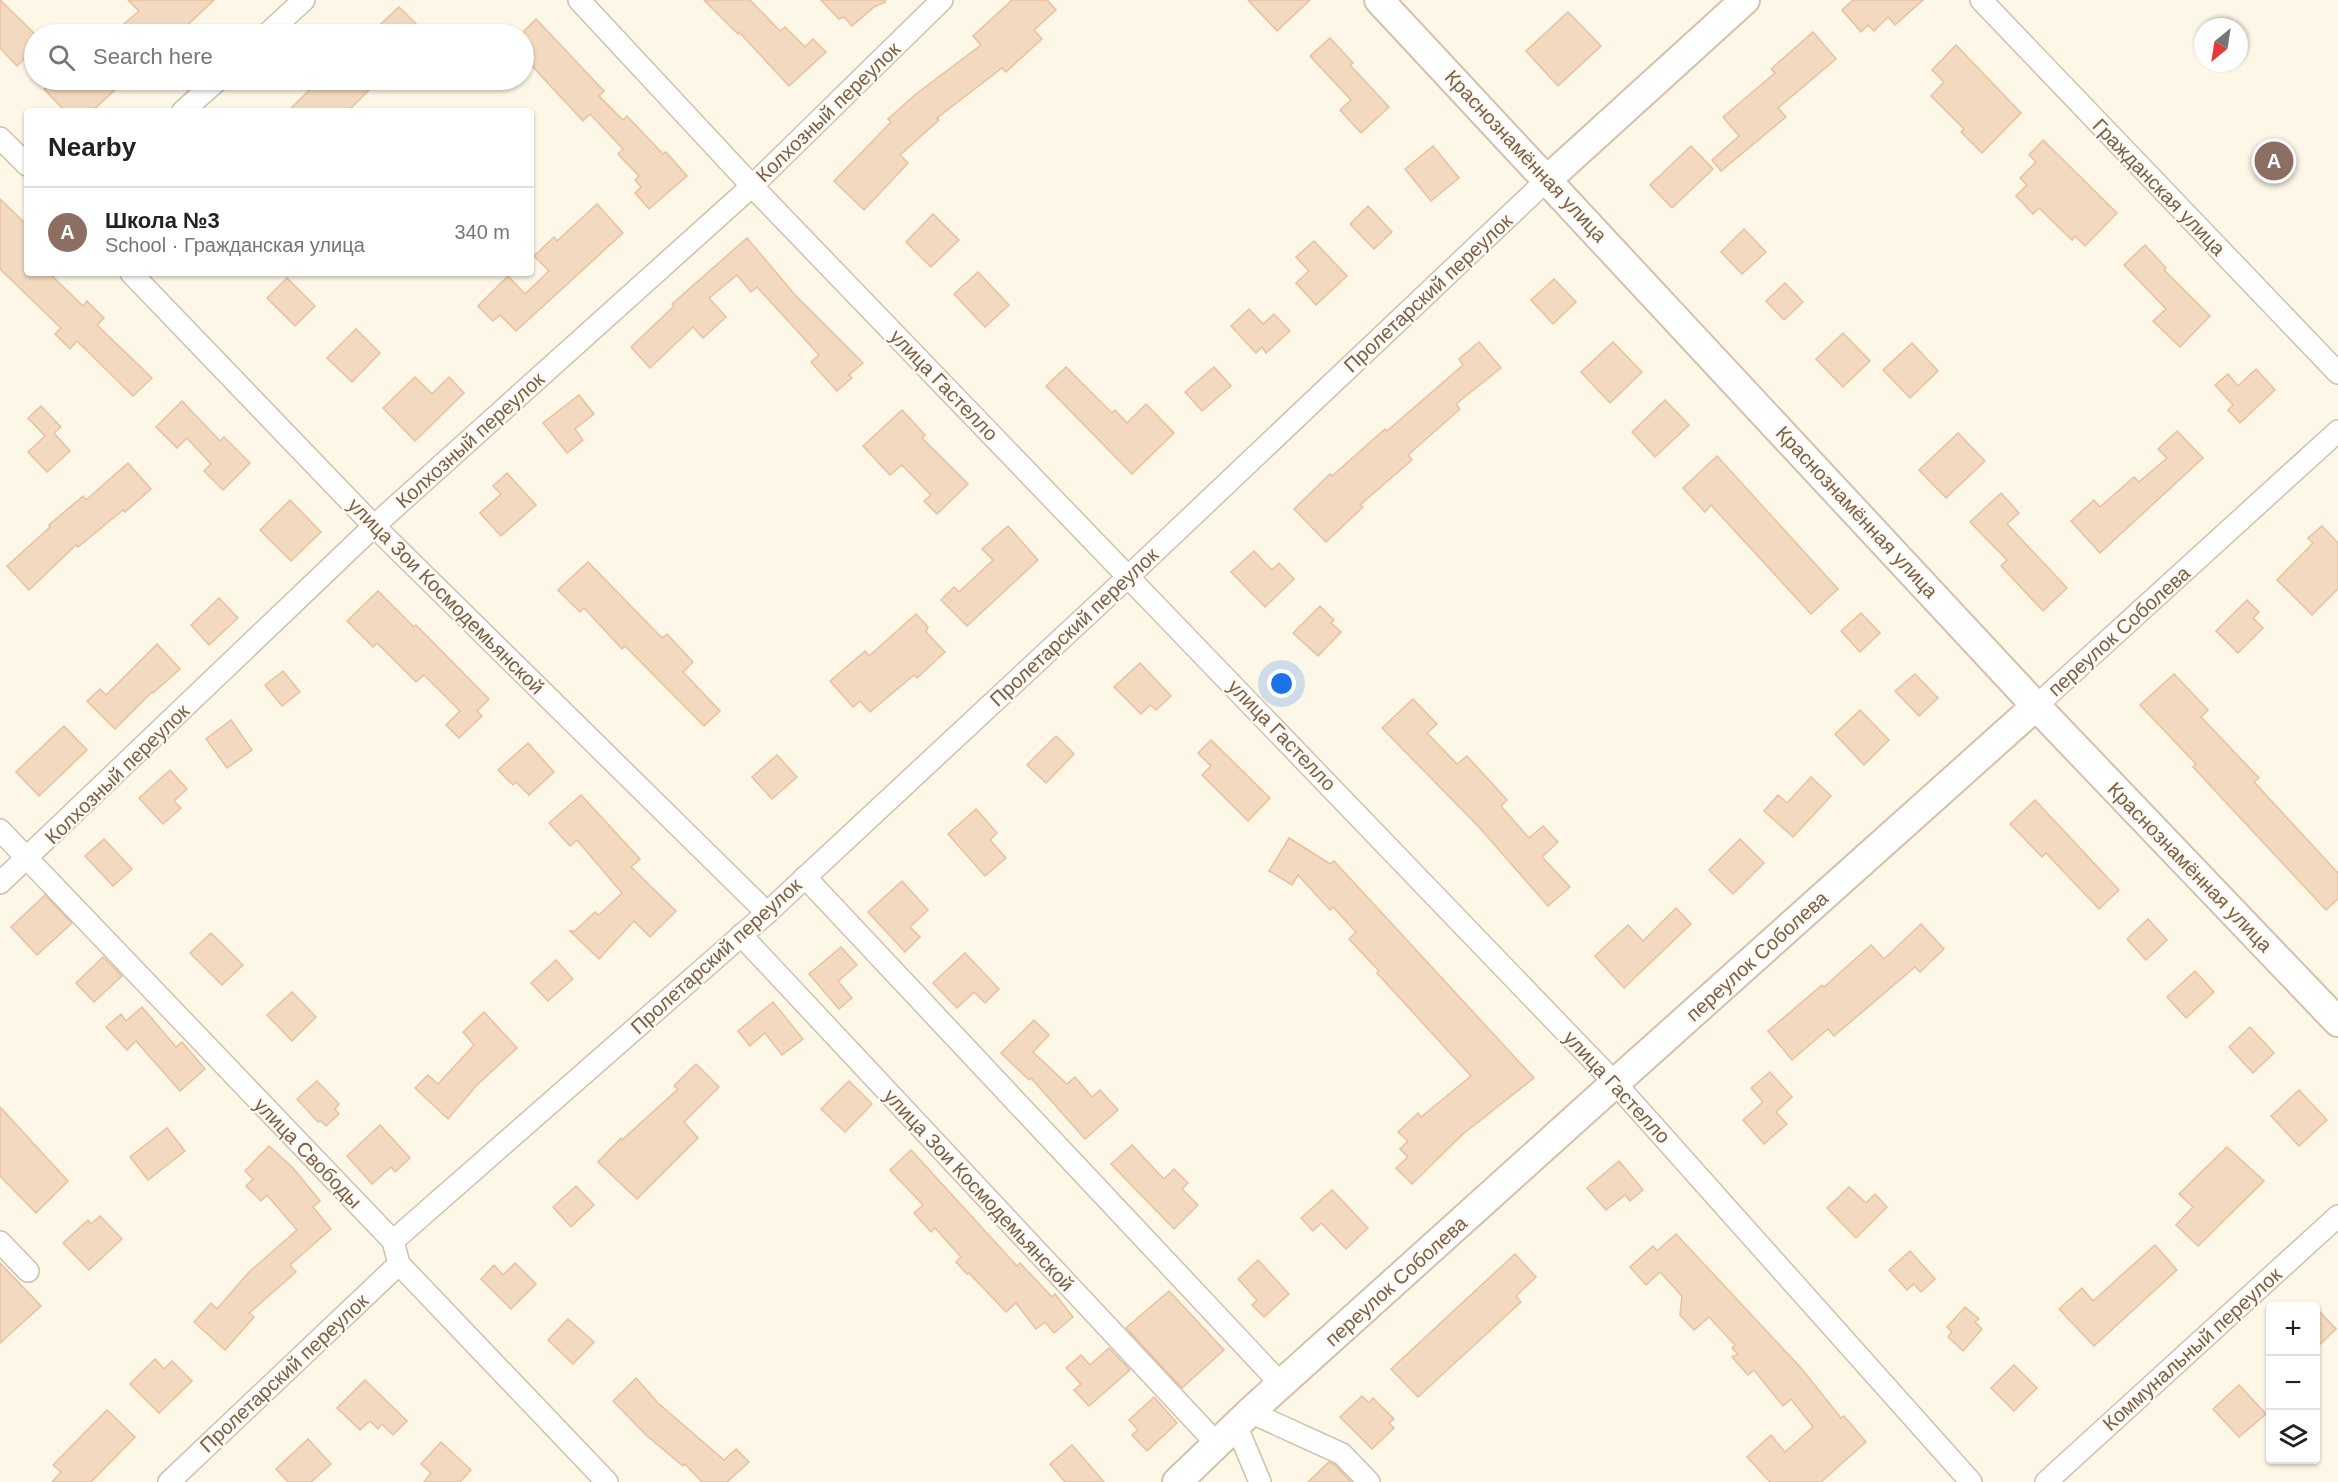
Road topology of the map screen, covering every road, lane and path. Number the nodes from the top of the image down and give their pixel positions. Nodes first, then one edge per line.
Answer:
1 (304, 0) edge
2 (579, 0) edge
3 (942, 0) edge
4 (1379, 0) edge
5 (1744, 0) edge
6 (1981, 0) edge
7 (278, 24) edge
8 (207, 90) edge
9 (186, 108) edge
10 (0, 138) edge
11 (24, 162) edge
12 (1548, 179) junction
13 (752, 186) junction
14 (134, 276) edge
15 (2338, 373) edge
16 (2338, 431) edge
17 (374, 526) junction
18 (1129, 576) junction
19 (2036, 706) junction
20 (0, 830) edge
21 (27, 860) junction
22 (805, 877) junction
23 (0, 883) edge
24 (767, 913) junction
25 (741, 935) junction
26 (2338, 1022) edge
27 (1615, 1083) junction
28 (2338, 1216) edge
29 (0, 1242) edge
30 (393, 1242) junction
31 (399, 1264) junction
32 (28, 1271) dead end
33 (1281, 1384) junction
34 (1235, 1427) junction
35 (169, 1482) edge
36 (607, 1482) edge
37 (1177, 1482) edge
38 (1260, 1482) edge
39 (1369, 1482) edge
40 (1971, 1482) edge
41 (2046, 1482) edge

1 - 7 street
2 - 13 street, улица Гастелло
3 - 13 street, Колхозный переулок
4 - 12 main road, Краснознамённая улица
5 - 12 main road, Пролетарский переулок
6 - 15 street, Гражданская улица
8 - 9 street
10 - 11 street
12 - 18 street, Пролетарский переулок
12 - 19 main road, Краснознамённая улица
13 - 17 street, Колхозный переулок
13 - 18 street, улица Гастелло
14 - 17 street, улица Зои Космодемьянской
16 - 19 street, переулок Соболева
17 - 21 street, Колхозный переулок
17 - 24 street, улица Зои Космодемьянской
18 - 22 street, Пролетарский переулок
18 - 27 street, улица Гастелло
19 - 26 main road, Краснознамённая улица
19 - 27 main road, переулок Соболева
20 - 21 street, улица Свободы
21 - 23 street, Колхозный переулок
21 - 30 street, улица Свободы
22 - 24 street, Пролетарский переулок
22 - 33 street
24 - 25 street, Пролетарский переулок
25 - 30 street, Пролетарский переулок
25 - 34 street, улица Зои Космодемьянской
27 - 33 main road, переулок Соболева
27 - 40 street, улица Гастелло
28 - 41 street, Коммунальный переулок
29 - 32 street
30 - 31 street, улица Свободы
31 - 35 street, Пролетарский переулок
31 - 36 street, улица Свободы
33 - 34 main road, переулок Соболева
34 - 37 main road, переулок Соболева
34 - 38 street, улица Зои Космодемьянской
34 - 39 street, улица Зои Космодемьянской

